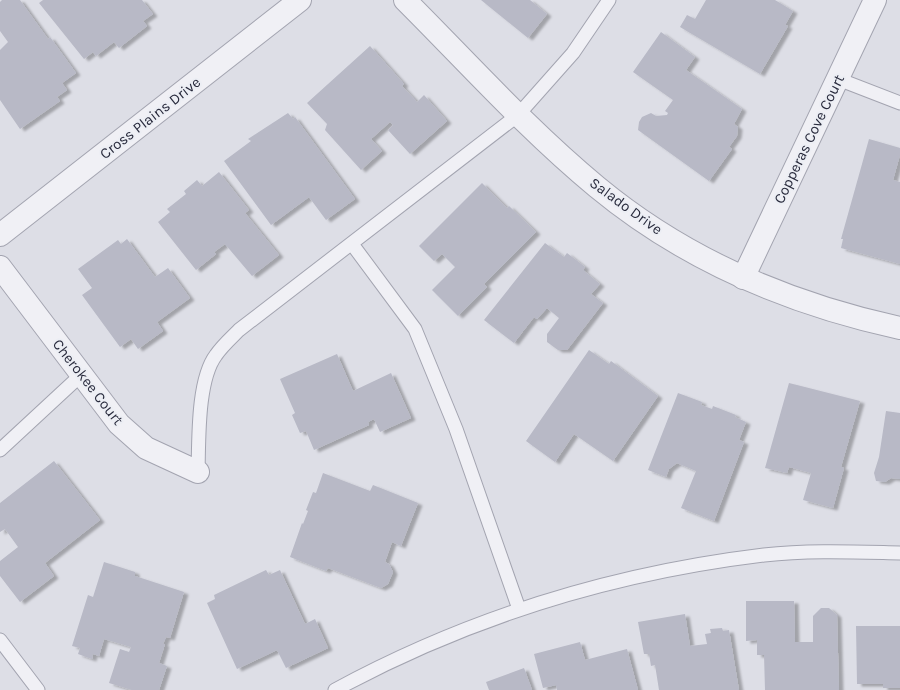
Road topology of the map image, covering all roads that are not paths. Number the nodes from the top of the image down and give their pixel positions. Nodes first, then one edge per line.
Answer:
1 (300, 0) edge
2 (405, 0) edge
3 (609, 0) edge
4 (875, 0) edge
5 (838, 79) junction
6 (900, 103) edge
7 (518, 115) junction
8 (0, 235) edge
9 (352, 244) junction
10 (0, 266) edge
11 (743, 278) junction
12 (900, 328) edge
13 (81, 375) junction
14 (0, 450) edge
15 (198, 472) joint
16 (900, 553) edge
17 (519, 609) junction
18 (0, 640) edge
19 (38, 690) edge
20 (335, 690) edge

1 - 8 street, Cross Plains Drive
2 - 7 street, Salado Drive
3 - 7 lane
4 - 5 street, Copperas Cove Court
5 - 6 lane
5 - 11 street, Copperas Cove Court
7 - 9 lane
7 - 11 street, Salado Drive
9 - 15 lane
9 - 17 lane
10 - 13 street, Cherokee Court
11 - 12 street, Salado Drive
13 - 14 lane
13 - 15 street, Cherokee Court
16 - 17 lane
17 - 20 lane
18 - 19 lane

